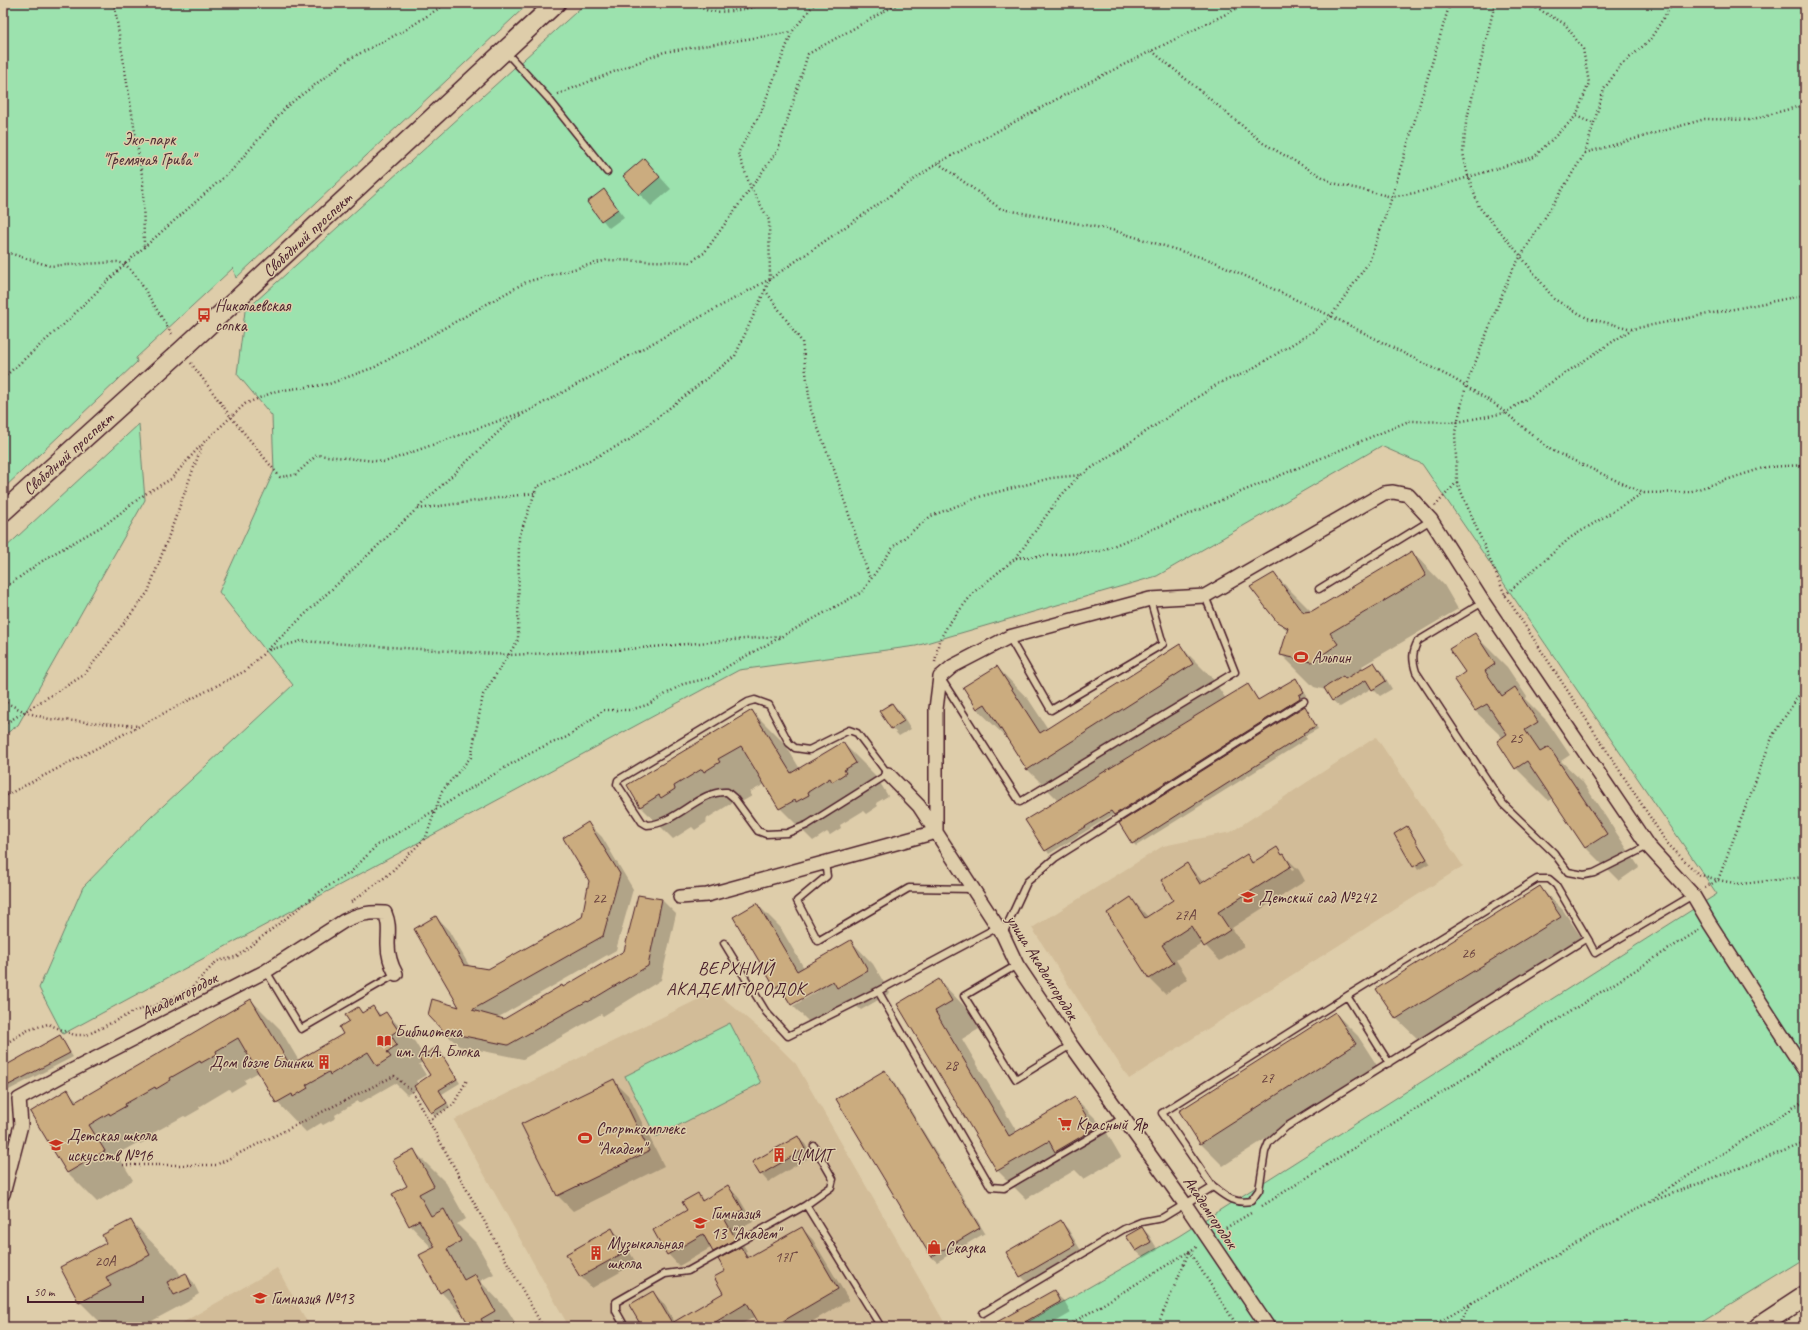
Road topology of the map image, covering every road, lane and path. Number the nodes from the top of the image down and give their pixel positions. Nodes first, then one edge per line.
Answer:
1 (114, 3) edge
2 (447, 3) edge
3 (556, 3) edge
4 (697, 3) edge
5 (771, 3) edge
6 (815, 3) edge
7 (892, 3) edge
8 (1248, 3) edge
9 (1450, 3) edge
10 (1495, 3) edge
11 (1521, 3) edge
12 (1673, 3) edge
13 (898, 4) edge
14 (792, 32) junction
15 (504, 50) junction
16 (1152, 51) junction
17 (548, 98) junction
18 (1805, 106) edge
19 (1576, 116) junction
20 (1594, 124) junction
21 (1585, 153) junction
22 (938, 163) junction
23 (607, 172) dead end
24 (1468, 176) junction
25 (751, 188) junction
26 (1392, 197) junction
27 (144, 248) junction
28 (3, 251) edge
29 (1520, 255) junction
30 (125, 264) junction
31 (770, 279) junction
32 (765, 290) junction
33 (1805, 295) edge
34 (1331, 316) junction
35 (1632, 329) junction
36 (182, 350) junction
37 (3, 378) edge
38 (1466, 386) junction
39 (533, 408) junction
40 (1505, 413) junction
41 (231, 417) junction
42 (1457, 422) junction
43 (203, 443) junction
44 (1805, 465) edge
45 (1081, 475) junction
46 (1457, 482) junction
47 (534, 493) junction
48 (1643, 493) junction
49 (417, 509) junction
50 (3, 512) edge
51 (1433, 524) junction
52 (1016, 558) junction
53 (871, 579) junction
54 (3, 589) edge
55 (1318, 589) dead end
56 (1505, 595) junction
57 (1205, 596) junction
58 (1150, 600) junction
59 (1483, 602) junction
60 (782, 636) junction
61 (1009, 637) junction
62 (268, 650) junction
63 (509, 655) junction
64 (940, 677) junction
65 (1805, 686) edge
66 (3, 701) edge
67 (1304, 701) dead end
68 (25, 712) junction
69 (3, 725) edge
70 (139, 726) junction
71 (888, 774) junction
72 (4, 796) edge
73 (435, 811) junction
74 (936, 832) junction
75 (1648, 846) junction
76 (826, 863) junction
77 (1805, 877) edge
78 (1718, 880) junction
79 (973, 889) junction
80 (1692, 895) junction
81 (680, 897) dead end
82 (350, 903) dead end
83 (1710, 924) junction
84 (1000, 931) junction
85 (1587, 938) junction
86 (724, 943) dead end
87 (1017, 965) junction
88 (266, 971) junction
89 (396, 974) joint
90 (878, 991) junction
91 (1347, 996) junction
92 (3, 1045) edge
93 (1071, 1046) junction
94 (1388, 1063) junction
95 (1805, 1071) edge
96 (467, 1080) dead end
97 (1805, 1100) edge
98 (1123, 1118) junction
99 (428, 1121) junction
100 (1805, 1143) edge
101 (814, 1146) dead end
102 (123, 1165) dead end
103 (1213, 1187) junction
104 (3, 1194) edge
105 (1185, 1204) junction
106 (1645, 1204) junction
107 (806, 1205) junction
108 (1209, 1239) junction
109 (1189, 1251) junction
110 (1805, 1296) edge
111 (1473, 1301) junction
112 (983, 1313) dead end
113 (543, 1327) edge
114 (626, 1327) edge
115 (880, 1327) edge
116 (1066, 1327) edge
117 (1157, 1327) edge
118 (1238, 1327) edge
119 (1268, 1327) edge
120 (1430, 1327) edge
121 (1456, 1327) edge
122 (1758, 1327) edge

1 - 27 path
2 - 27 path
3 - 15 main road, Свободный проспект
4 - 5 path
6 - 14 path
7 - 13 path
8 - 16 path
9 - 26 path
10 - 24 path
11 - 19 path
12 - 20 path
13 - 25 path
14 - 17 path
14 - 25 path
15 - 17 lane
15 - 36 main road, Свободный проспект
16 - 22 path
16 - 26 path
17 - 23 lane
18 - 21 path
19 - 20 path
19 - 24 path
20 - 21 path
21 - 29 path
22 - 31 path
22 - 34 path
24 - 26 path
24 - 29 path
25 - 31 path
25 - 41 path
26 - 34 path
27 - 30 path
28 - 30 path
29 - 35 path
29 - 38 path
30 - 36 path
30 - 37 path
31 - 32 path
31 - 39 path
32 - 47 path
32 - 53 path
33 - 35 path
34 - 38 path
34 - 45 path
35 - 40 path
36 - 41 path
36 - 50 main road, Свободный проспект
38 - 40 path
38 - 42 path
39 - 41 path
39 - 49 path
40 - 42 path
40 - 48 path
41 - 43 path
42 - 46 path
42 - 52 path
43 - 54 path
43 - 68 path
44 - 48 path
45 - 52 path
45 - 53 path
46 - 51 path
46 - 56 path
47 - 49 path
47 - 63 path
48 - 56 path
49 - 62 path
51 - 55 lane
51 - 57 street
51 - 59 street
52 - 64 path
53 - 60 path
56 - 78 path
57 - 58 street
57 - 64 lane
58 - 61 street
58 - 61 lane
59 - 75 street
59 - 75 lane
60 - 63 path
60 - 73 path
61 - 64 street
62 - 63 path
62 - 70 path
63 - 73 path
64 - 74 street
65 - 78 path
66 - 68 path
67 - 84 lane
68 - 69 path
68 - 70 path
70 - 72 path
71 - 71 lane
71 - 74 street, улица Академгородок
73 - 82 path
73 - 92 path
74 - 76 street
74 - 79 street, улица Академгородок
75 - 80 street
76 - 79 lane
76 - 81 street
77 - 78 path
78 - 80 path
79 - 84 street, улица Академгородок
80 - 83 street
80 - 85 lane
83 - 95 street
83 - 108 path
84 - 87 street, улица Академгородок
84 - 90 lane
85 - 91 lane
85 - 94 lane
86 - 90 lane
87 - 93 street, улица Академгородок
87 - 93 lane
88 - 89 lane
88 - 89 street, Академгородок
88 - 104 street, Академгородок
90 - 98 lane
91 - 94 lane
91 - 103 lane
93 - 98 street, улица Академгородок
94 - 103 lane
96 - 99 path
97 - 106 path
98 - 105 street, Академгородок
99 - 102 path
99 - 113 path
100 - 106 path
101 - 107 lane
103 - 105 lane
105 - 108 street, Академгородок
105 - 112 lane
106 - 111 path
107 - 114 lane
107 - 115 lane
108 - 109 path
108 - 119 street, Академгородок
109 - 116 path
109 - 117 path
109 - 118 path
110 - 122 main road
111 - 120 path
111 - 121 path

